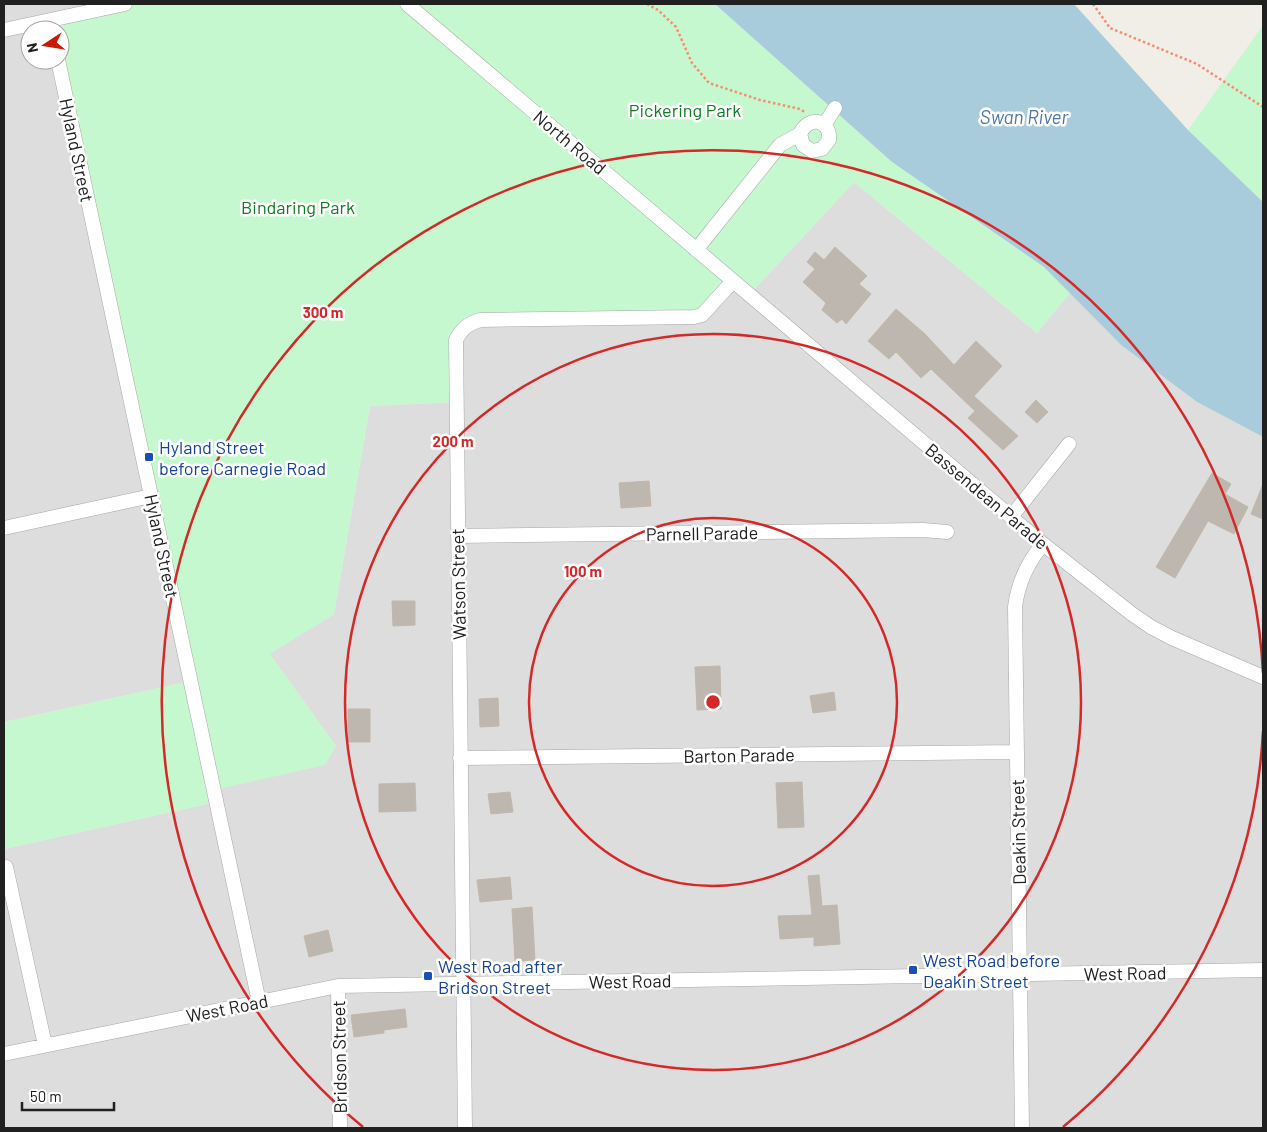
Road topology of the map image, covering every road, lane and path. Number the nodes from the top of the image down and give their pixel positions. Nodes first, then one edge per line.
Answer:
1 (125, 4) edge
2 (407, 4) edge
3 (648, 4) edge
4 (1093, 4) edge
5 (69, 20) edge
6 (20, 28) edge
7 (4, 30) edge
8 (60, 70) edge
9 (1263, 107) edge
10 (835, 108) dead end
11 (822, 124) junction
12 (800, 134) junction
13 (696, 250) junction
14 (733, 281) junction
15 (1069, 444) dead end
16 (151, 496) junction
17 (1010, 516) junction
18 (4, 528) edge
19 (947, 532) dead end
20 (458, 536) junction
21 (1043, 544) junction
22 (1263, 677) edge
23 (1017, 752) junction
24 (460, 758) junction
25 (6, 867) dead end
26 (1263, 970) edge
27 (1020, 975) junction
28 (464, 984) junction
29 (338, 986) junction
30 (259, 1002) junction
31 (45, 1045) junction
32 (4, 1054) edge
33 (340, 1128) edge
34 (465, 1128) edge
35 (1022, 1128) edge

1 - 5 street
2 - 13 street, North Road
3 - 11 path
4 - 9 path
6 - 7 street
8 - 16 street, Hyland Street
10 - 11 street
11 - 12 street
11 - 12 street
12 - 13 street
13 - 14 street, North Road
14 - 17 street, Bassendean Parade
14 - 20 street, Watson Street
15 - 17 street
16 - 18 street
16 - 30 street, Hyland Street
17 - 21 street, Bassendean Parade
19 - 20 street, Parnell Parade
20 - 24 street, Watson Street
21 - 22 street, Bassendean Parade
21 - 23 street, Deakin Street
23 - 24 street, Barton Parade
23 - 27 street, Deakin Street
24 - 28 street, Watson Street
25 - 31 street
26 - 27 street, West Road
27 - 28 street, West Road
27 - 35 street, Deakin Street
28 - 29 street, West Road
28 - 34 street, Watson Street
29 - 30 street, West Road
29 - 33 street, Bridson Street
30 - 31 street, West Road
31 - 32 street, West Road

